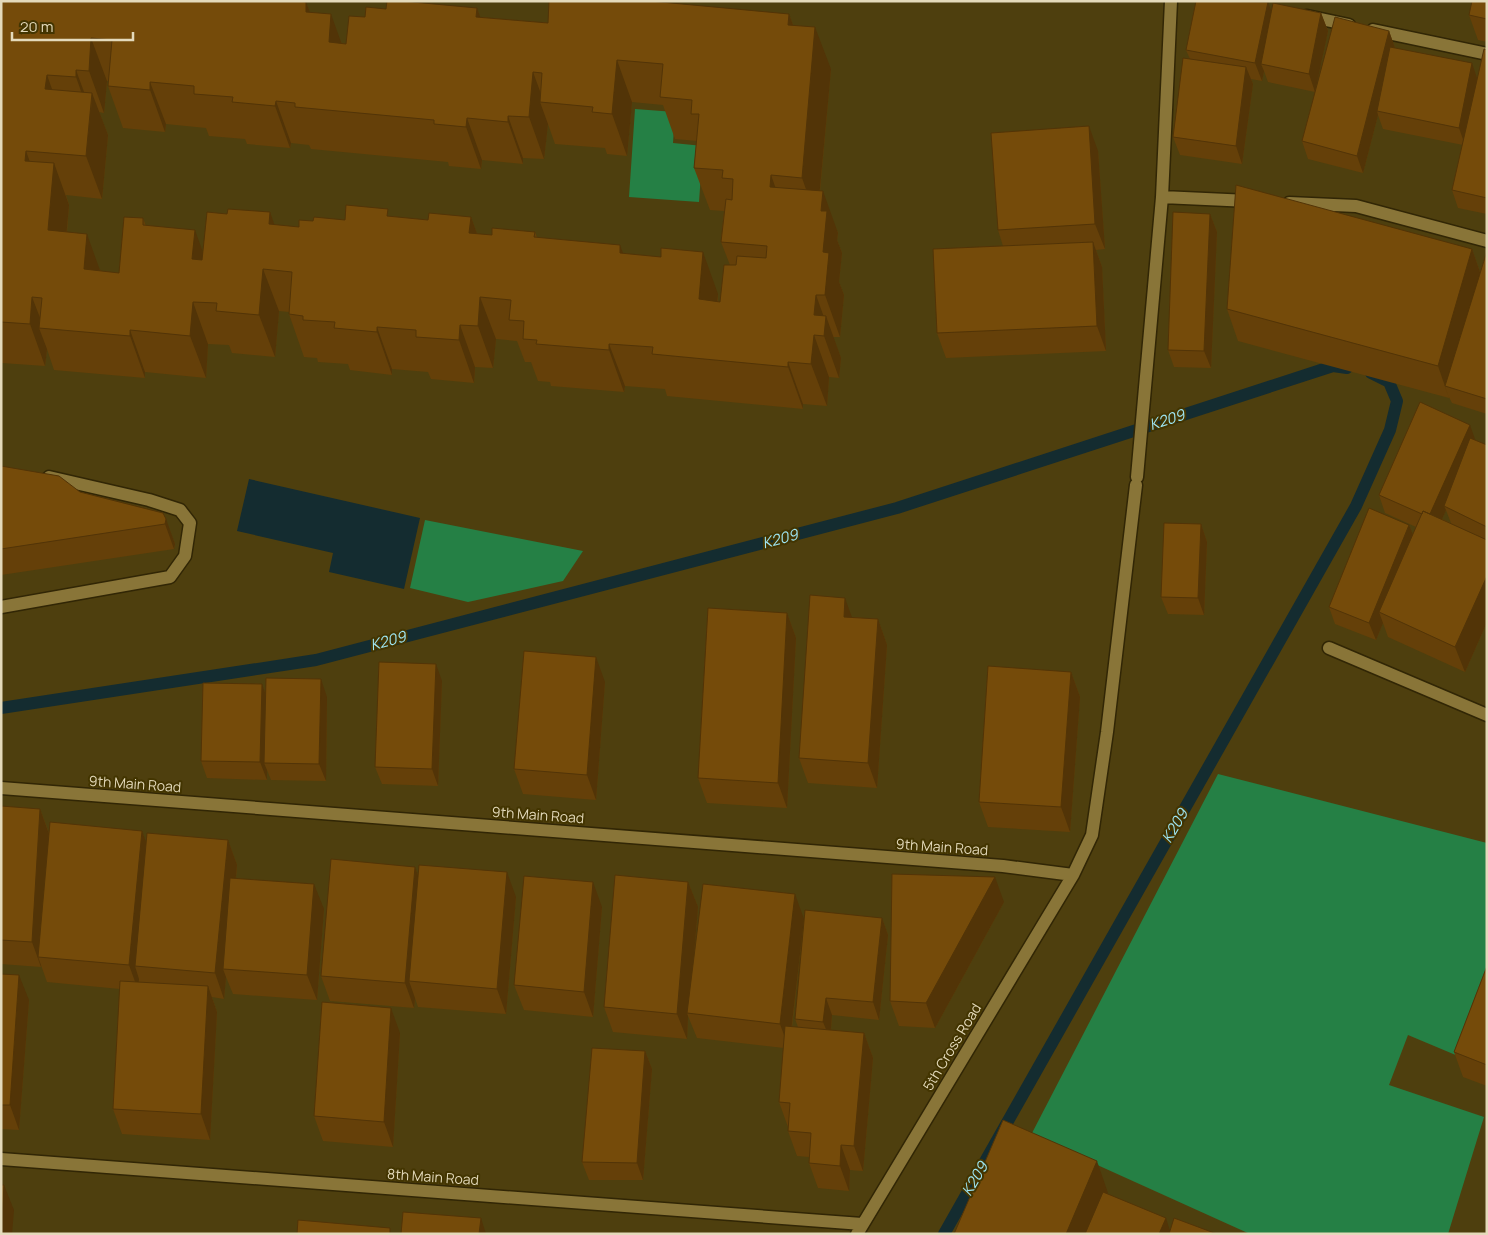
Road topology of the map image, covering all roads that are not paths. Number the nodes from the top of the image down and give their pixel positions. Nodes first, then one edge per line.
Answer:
1 (1171, 1) edge
2 (1294, 14) edge
3 (1487, 54) edge
4 (1162, 197) junction
5 (1259, 201) edge
6 (1278, 202) edge
7 (1487, 241) edge
8 (38, 474) edge
9 (1, 607) edge
10 (1329, 648) dead end
11 (1487, 716) edge
12 (1, 788) edge
13 (1073, 875) junction
14 (1, 1159) edge
15 (859, 1229) edge

1 - 4 street, 5th Cross Road
2 - 3 street
4 - 5 street
4 - 13 street, 5th Cross Road
6 - 7 street
8 - 9 street
10 - 11 street
12 - 13 street, 9th Main Road
13 - 15 street, 5th Cross Road
14 - 15 street, 8th Main Road

